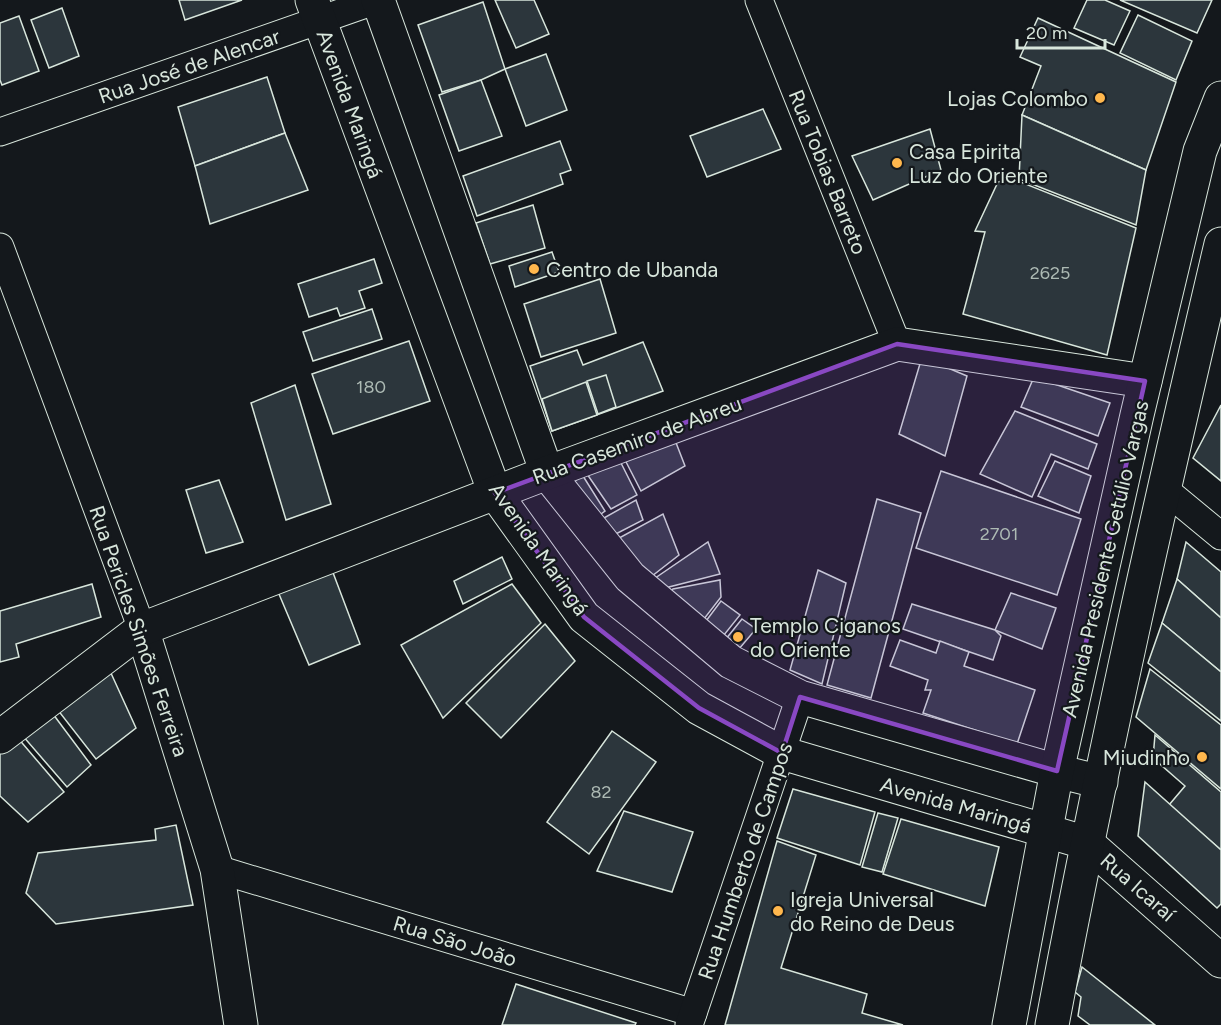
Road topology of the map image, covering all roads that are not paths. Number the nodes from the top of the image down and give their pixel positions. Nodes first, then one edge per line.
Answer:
1 (378, 0) edge
2 (759, 0) edge
3 (316, 10) edge
4 (1221, 98) edge
5 (0, 132) edge
6 (1214, 136) edge
7 (1221, 244) edge
8 (0, 247) edge
9 (897, 344) junction
10 (1145, 381) junction
11 (547, 472) junction
12 (1164, 489) junction
13 (495, 493) junction
14 (1221, 536) edge
15 (142, 630) junction
16 (800, 697) junction
17 (0, 737) edge
18 (782, 753) junction
19 (1057, 771) junction
20 (1101, 783) junction
21 (1045, 831) junction
22 (1087, 843) junction
23 (217, 869) junction
24 (1221, 961) edge
25 (691, 1019) edge
26 (241, 1025) edge
27 (1009, 1025) edge
28 (1052, 1025) edge

1 - 3 street, Rua José de Alencar
1 - 11 main road
2 - 9 street, Rua Tobias Barreto
3 - 5 street, Rua José de Alencar
3 - 13 main road, Avenida Maringá
4 - 6 main road, Avenida Presidente Getúlio Vargas
6 - 10 main road, Avenida Presidente Getúlio Vargas
7 - 12 main road, Avenida Presidente Getúlio Vargas
8 - 15 street, Rua Pericles Simões Ferreira
9 - 10 main road, Rua Casemiro de Abreu
9 - 11 main road, Rua Casemiro de Abreu
10 - 19 main road, Avenida Presidente Getúlio Vargas
11 - 13 main road, Rua Casemiro de Abreu
11 - 16 main road
12 - 14 street
12 - 20 main road, Avenida Presidente Getúlio Vargas
13 - 15 main road, Rua Casemiro de Abreu
13 - 18 main road, Avenida Maringá
15 - 17 main road, Rua Casemiro de Abreu
15 - 23 main road, Rua Pericles Simões Ferreira
16 - 18 street, Rua Humberto de Campos
16 - 19 main road
18 - 21 main road, Avenida Maringá
18 - 25 street, Rua Humberto de Campos
19 - 20 main road
19 - 21 main road, Avenida Presidente Getúlio Vargas
20 - 22 main road, Avenida Presidente Getúlio Vargas
21 - 22 main road, Rua Icaraí
21 - 27 main road, Avenida Presidente Getúlio Vargas
22 - 24 main road, Rua Icaraí
22 - 28 main road, Avenida Presidente Getúlio Vargas
23 - 25 street, Rua São João
23 - 26 main road, Rua Pericles Simões Ferreira

